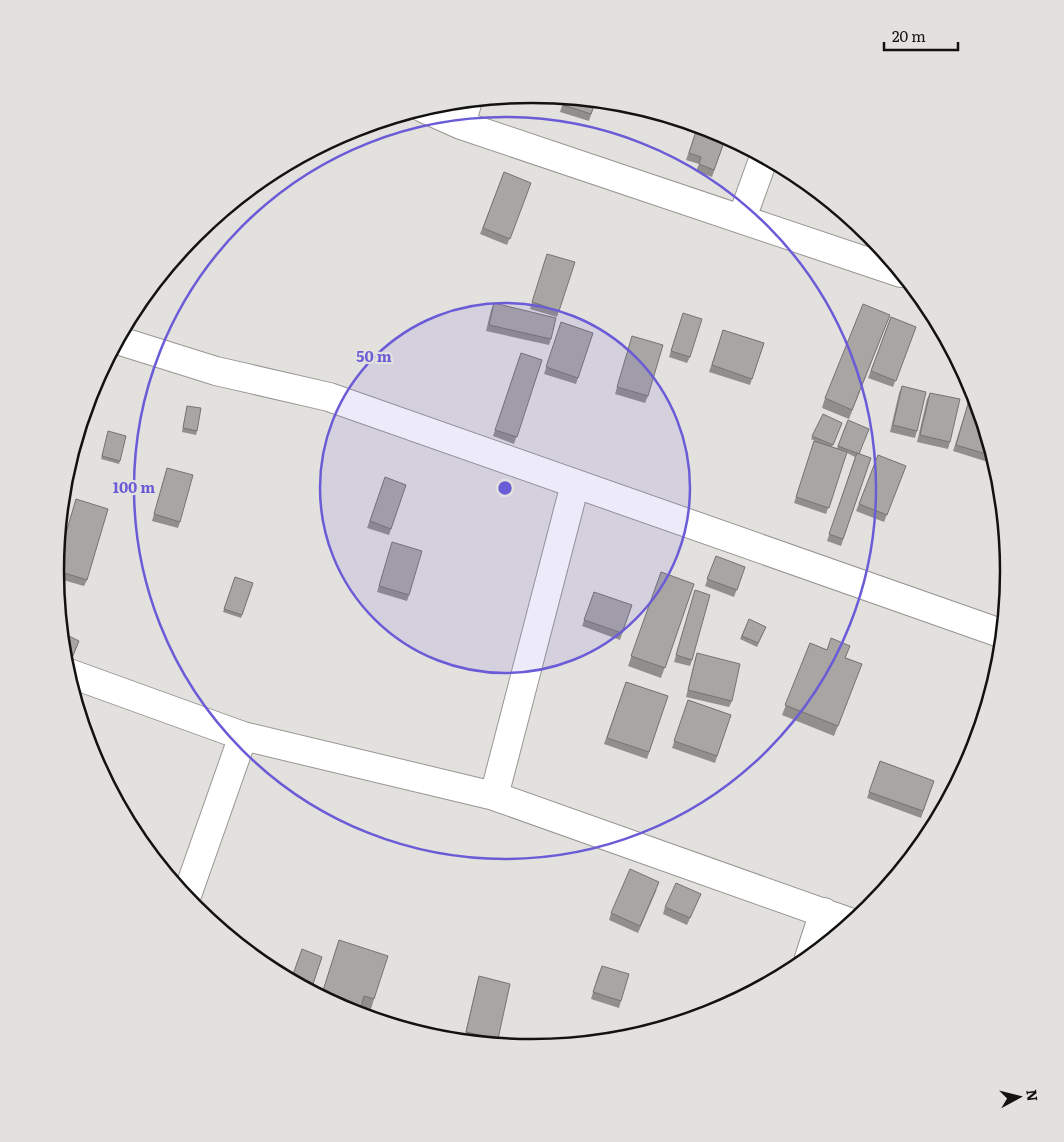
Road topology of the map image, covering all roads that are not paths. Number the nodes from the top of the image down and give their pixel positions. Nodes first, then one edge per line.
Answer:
1 (450, 111) edge
2 (465, 112) edge
3 (762, 163) edge
4 (742, 218) junction
5 (890, 269) edge
6 (123, 342) edge
7 (575, 484) junction
8 (996, 632) edge
9 (76, 676) edge
10 (243, 736) junction
11 (494, 796) junction
12 (189, 889) edge
13 (824, 912) junction
14 (845, 919) edge
15 (813, 945) edge

1 - 2 street
2 - 4 street
3 - 4 street
4 - 5 street
6 - 7 street
7 - 8 street
7 - 11 street
9 - 10 street
10 - 11 street
10 - 12 street
11 - 13 street
13 - 14 street
13 - 15 street

